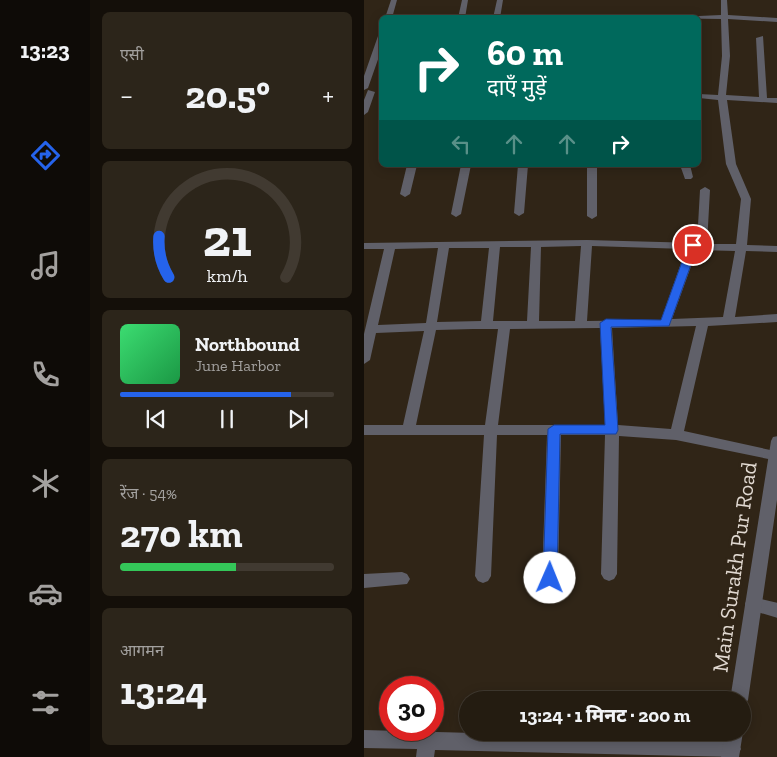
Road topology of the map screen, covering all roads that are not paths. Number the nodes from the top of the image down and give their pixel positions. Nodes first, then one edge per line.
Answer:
1 (394, 0) edge
2 (465, 0) edge
3 (500, 0) edge
4 (724, 0) edge
5 (389, 15) edge
6 (462, 15) edge
7 (497, 15) edge
8 (701, 17) edge
9 (725, 17) junction
10 (777, 20) edge
11 (760, 38) dead end
12 (379, 46) edge
13 (366, 90) edge
14 (379, 92) edge
15 (701, 96) edge
16 (722, 97) junction
17 (763, 100) junction
18 (777, 101) edge
19 (364, 112) edge
20 (412, 167) edge
21 (466, 167) edge
22 (523, 167) edge
23 (592, 167) edge
24 (686, 167) edge
25 (688, 177) dead end
26 (705, 190) dead end
27 (405, 194) dead end
28 (519, 213) dead end
29 (456, 214) dead end
30 (592, 216) dead end
31 (536, 243) junction
32 (587, 243) junction
33 (495, 245) junction
34 (698, 245) junction
35 (364, 246) edge
36 (390, 246) junction
37 (444, 246) junction
38 (741, 248) junction
39 (777, 249) edge
40 (777, 318) edge
41 (728, 322) junction
42 (581, 323) junction
43 (606, 323) junction
44 (703, 323) junction
45 (487, 324) junction
46 (505, 324) junction
47 (533, 324) junction
48 (665, 324) junction
49 (431, 326) junction
50 (372, 330) junction
51 (364, 360) edge
52 (491, 429) junction
53 (554, 429) junction
54 (364, 430) edge
55 (408, 430) junction
56 (612, 430) junction
57 (676, 435) junction
58 (776, 449) edge
59 (609, 574) dead end
60 (484, 576) dead end
61 (550, 578) dead end
62 (402, 579) dead end
63 (364, 581) edge
64 (753, 604) junction
65 (777, 611) edge
66 (740, 691) edge
67 (364, 739) edge
68 (732, 746) edge
69 (426, 749) edge
70 (599, 751) edge

1 - 5 street
2 - 6 street
3 - 7 street
4 - 9 street
8 - 9 street
9 - 10 street
9 - 16 street
11 - 17 street
12 - 13 street
13 - 14 street
13 - 19 street
15 - 16 street
16 - 17 street
16 - 38 street
17 - 18 street
20 - 27 street
21 - 29 street
22 - 28 street
23 - 30 street
24 - 25 street
26 - 34 street
31 - 32 street
31 - 33 street
31 - 47 street
32 - 34 street
32 - 42 street
33 - 37 street
33 - 45 street
34 - 38 street
34 - 48 street
35 - 36 street
36 - 37 street
36 - 50 street
37 - 49 street
38 - 39 street
38 - 41 street
40 - 41 street
41 - 44 street
42 - 43 street
42 - 47 street
43 - 48 street
43 - 56 street
44 - 48 street
44 - 57 street
45 - 46 street
45 - 49 street
46 - 47 street
46 - 52 street
49 - 50 street
49 - 55 street
50 - 51 street
52 - 53 street
52 - 55 street
52 - 60 street
53 - 56 street
53 - 61 street
54 - 55 street
56 - 57 street
56 - 59 street
57 - 58 street
58 - 64 street, Main Surakh Pur Road
62 - 63 street
64 - 65 street
64 - 66 street, Main Surakh Pur Road
67 - 69 street
68 - 70 street
69 - 70 street

